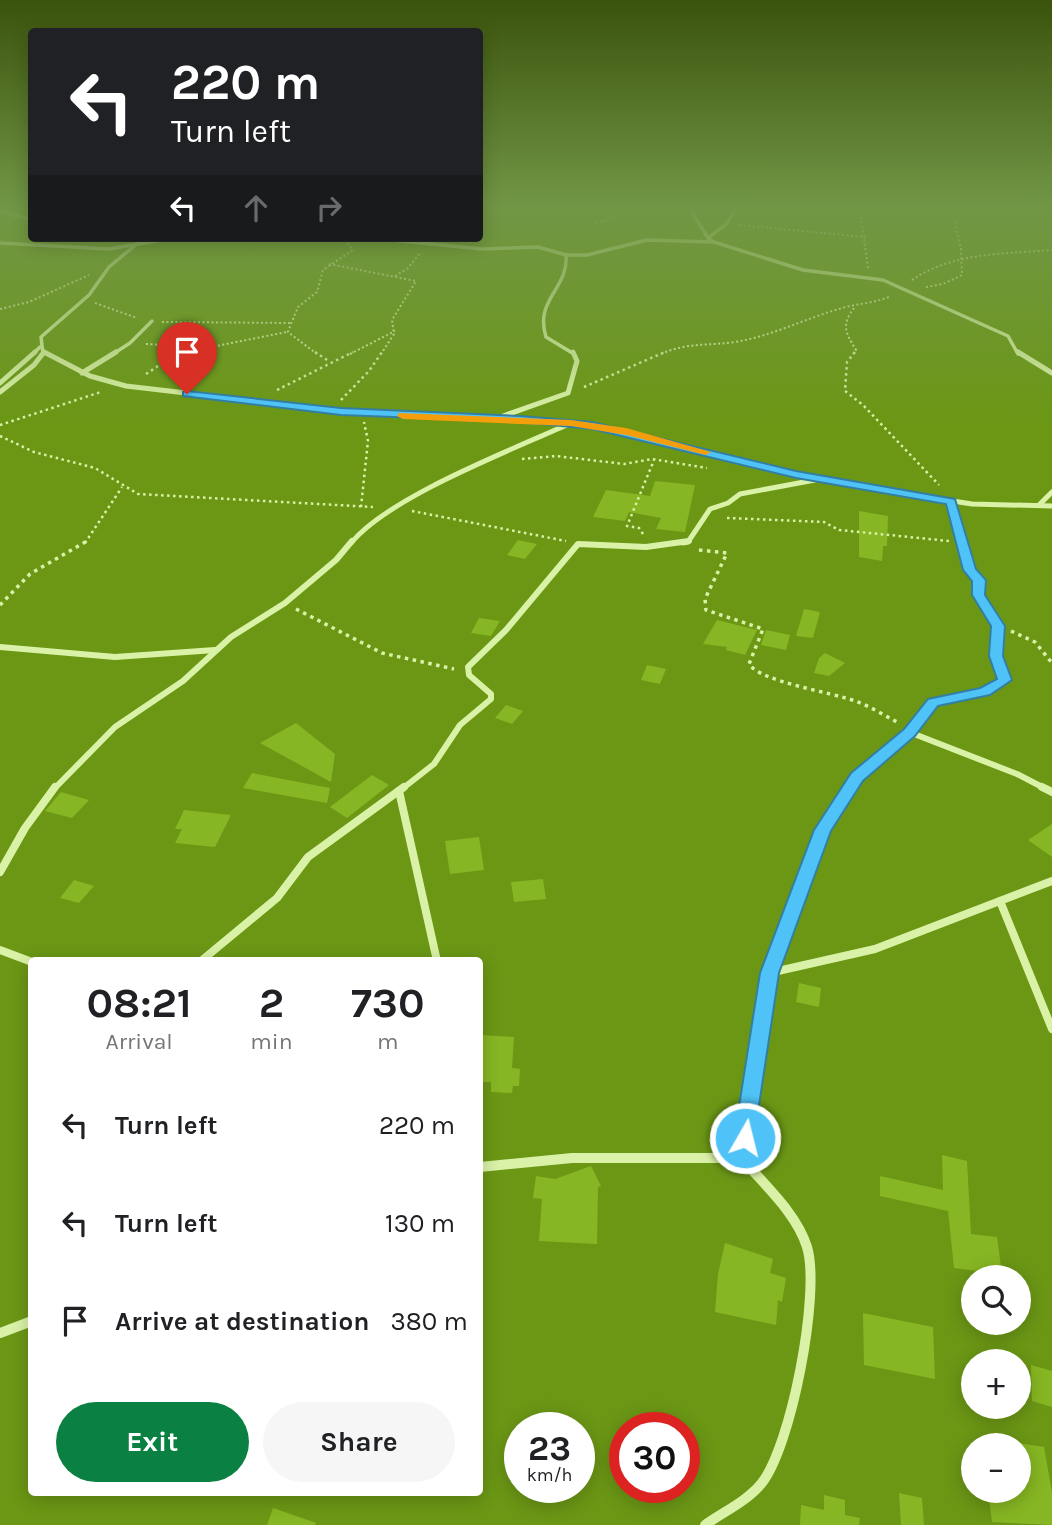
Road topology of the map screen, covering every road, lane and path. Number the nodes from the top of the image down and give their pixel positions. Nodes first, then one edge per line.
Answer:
1 (81, 278) edge
2 (100, 278) edge
3 (319, 278) edge
4 (404, 278) edge
5 (561, 278) edge
6 (872, 278) edge
7 (916, 278) edge
8 (955, 278) edge
9 (905, 289) junction
10 (83, 300) junction
11 (856, 306) junction
12 (0, 309) edge
13 (152, 321) junction
14 (292, 323) junction
15 (395, 331) junction
16 (288, 332) junction
17 (130, 343) junction
18 (186, 346) junction
19 (42, 349) junction
20 (330, 362) junction
21 (82, 373) junction
22 (1052, 373) edge
23 (0, 383) edge
24 (115, 384) junction
25 (126, 386) junction
26 (0, 392) edge
27 (568, 393) junction
28 (253, 402) junction
29 (329, 410) junction
30 (364, 413) junction
31 (496, 418) junction
32 (571, 423) junction
33 (0, 425) edge
34 (0, 436) edge
35 (497, 459) junction
36 (654, 460) junction
37 (713, 469) dead end
38 (821, 479) junction
39 (122, 487) junction
40 (1052, 492) edge
41 (951, 501) junction
42 (1039, 505) junction
43 (1052, 506) edge
44 (361, 507) junction
45 (395, 508) junction
46 (707, 516) junction
47 (962, 542) junction
48 (578, 544) junction
49 (651, 546) junction
50 (698, 549) dead end
51 (285, 603) junction
52 (0, 605) edge
53 (998, 626) junction
54 (0, 647) edge
55 (215, 650) junction
56 (1052, 663) edge
57 (467, 672) junction
58 (910, 729) junction
59 (399, 791) junction
60 (1052, 792) edge
61 (0, 872) edge
62 (1052, 881) edge
63 (1000, 901) junction
64 (0, 950) edge
65 (206, 957) edge
66 (436, 957) edge
67 (28, 960) edge
68 (769, 973) junction
69 (1052, 1029) edge
70 (737, 1153) junction
71 (483, 1167) edge
72 (28, 1322) edge
73 (0, 1332) edge
74 (705, 1525) edge

1 - 12 path
2 - 10 street
3 - 14 path
4 - 15 path
5 - 27 street
6 - 9 street
7 - 9 path
8 - 9 path
9 - 11 path
9 - 22 street
10 - 13 path
10 - 19 street
11 - 27 path
11 - 41 path
13 - 14 path
13 - 17 street
14 - 16 path
15 - 20 path
15 - 29 path
16 - 18 path
16 - 20 path
17 - 18 path
17 - 21 street
18 - 25 path
19 - 21 street
19 - 23 street
19 - 26 street
20 - 28 path
21 - 24 street
24 - 25 street
24 - 33 path
25 - 28 street
27 - 31 street
28 - 29 street
29 - 30 street
30 - 31 street
30 - 44 path
31 - 32 street
32 - 35 street
32 - 38 street
34 - 39 path
35 - 36 path
35 - 45 street
36 - 37 path
36 - 49 path
38 - 41 street
38 - 46 street
39 - 44 path
39 - 52 path
40 - 42 street
41 - 42 street
41 - 47 street
42 - 43 street
44 - 45 path
45 - 48 path
45 - 51 street
46 - 47 path
46 - 49 street
47 - 53 street
48 - 49 street
48 - 57 street
50 - 58 path
51 - 55 street
51 - 57 path
53 - 56 path
53 - 58 street
54 - 55 street
55 - 61 street
57 - 59 street
58 - 60 street
58 - 68 street
59 - 65 street
59 - 66 street
62 - 63 street
63 - 68 street
63 - 69 street
64 - 67 street
68 - 70 street
70 - 71 street
70 - 74 street
72 - 73 street

